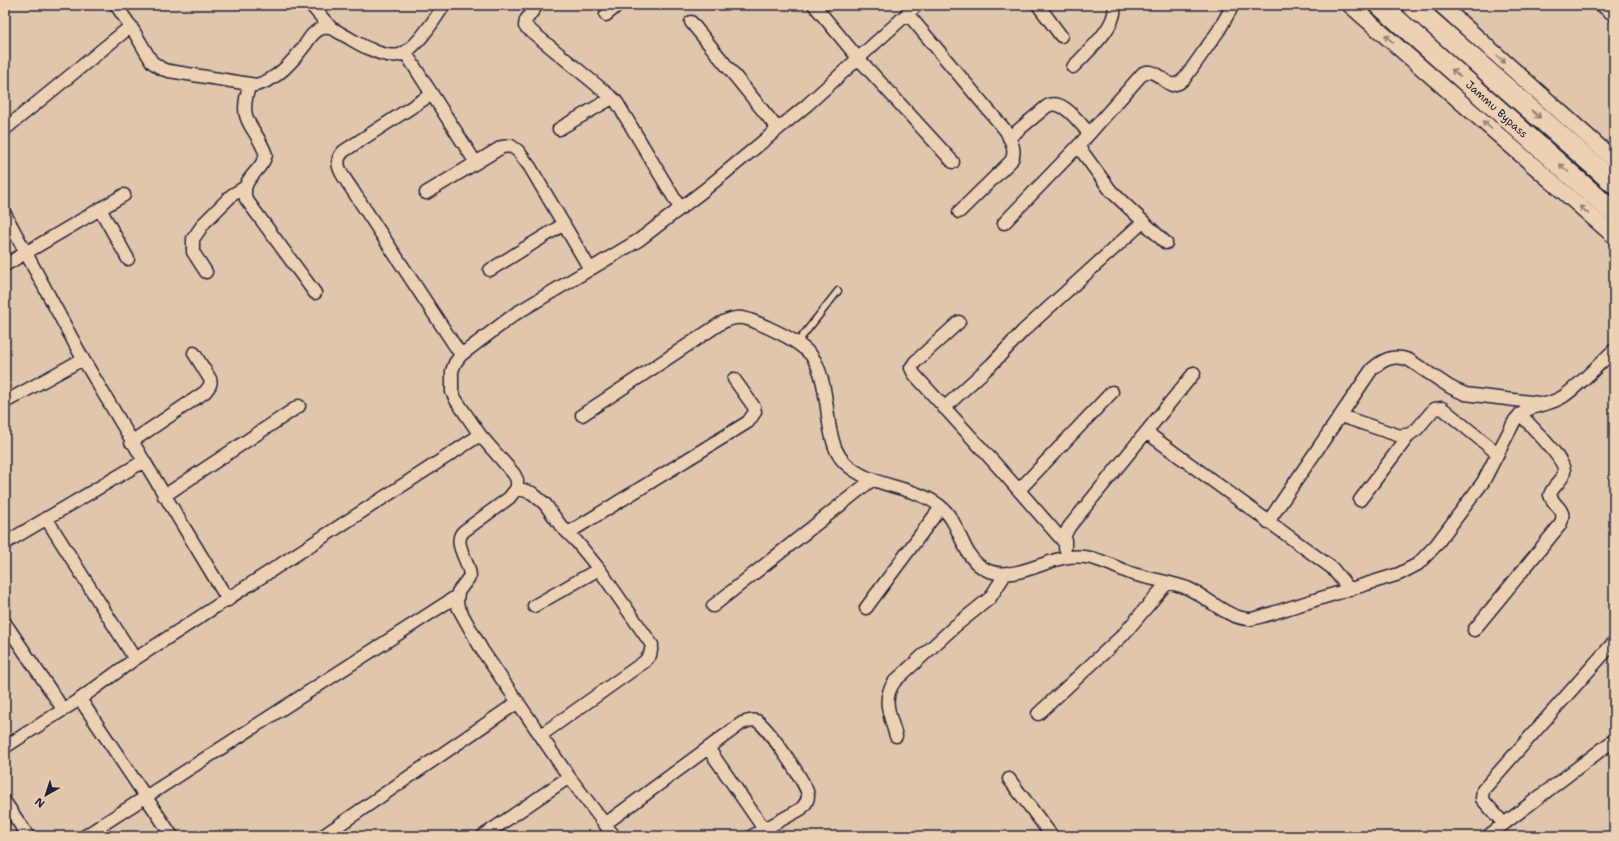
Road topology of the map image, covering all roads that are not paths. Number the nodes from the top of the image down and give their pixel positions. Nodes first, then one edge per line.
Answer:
1 (116, 5) edge
2 (311, 5) edge
3 (444, 5) edge
4 (537, 5) edge
5 (618, 5) edge
6 (917, 5) edge
7 (1038, 5) edge
8 (1114, 5) edge
9 (1233, 5) edge
10 (1350, 5) edge
11 (1380, 5) edge
12 (1412, 5) edge
13 (1441, 5) edge
14 (1602, 5) edge
15 (816, 6) edge
16 (907, 13) junction
17 (606, 15) dead end
18 (1614, 15) edge
19 (690, 22) dead end
20 (131, 26) junction
21 (331, 28) junction
22 (1061, 36) dead end
23 (405, 52) junction
24 (858, 58) junction
25 (1073, 67) dead end
26 (250, 84) junction
27 (432, 94) junction
28 (612, 98) junction
29 (5, 129) edge
30 (560, 129) dead end
31 (778, 129) junction
32 (1089, 134) junction
33 (1009, 138) junction
34 (1078, 146) junction
35 (1612, 155) edge
36 (953, 162) dead end
37 (476, 163) junction
38 (1614, 183) edge
39 (244, 188) junction
40 (426, 193) dead end
41 (124, 195) dead end
42 (680, 208) junction
43 (100, 209) junction
44 (959, 212) dead end
45 (1614, 213) edge
46 (5, 214) edge
47 (1143, 222) junction
48 (1004, 223) dead end
49 (564, 224) junction
50 (1614, 236) edge
51 (1166, 243) dead end
52 (27, 252) junction
53 (128, 259) dead end
54 (5, 265) edge
55 (590, 269) junction
56 (490, 270) dead end
57 (206, 272) dead end
58 (838, 291) dead end
59 (315, 293) dead end
60 (960, 322) dead end
61 (797, 343) junction
62 (1614, 350) edge
63 (194, 352) dead end
64 (461, 354) junction
65 (83, 359) junction
66 (1194, 373) dead end
67 (734, 379) dead end
68 (1112, 392) dead end
69 (5, 402) edge
70 (1545, 404) junction
71 (299, 406) dead end
72 (944, 408) junction
73 (1520, 414) junction
74 (582, 415) dead end
75 (1341, 416) junction
76 (1146, 432) junction
77 (1410, 434) junction
78 (480, 435) junction
79 (131, 442) junction
80 (1498, 453) junction
81 (144, 461) junction
82 (873, 479) junction
83 (517, 488) junction
84 (1019, 490) junction
85 (164, 496) junction
86 (1360, 500) dead end
87 (942, 507) junction
88 (46, 518) junction
89 (1268, 522) junction
90 (568, 533) junction
91 (1064, 542) junction
92 (5, 543) edge
93 (1068, 557) junction
94 (599, 569) junction
95 (1006, 573) junction
96 (1167, 583) junction
97 (1350, 590) junction
98 (457, 596) junction
99 (228, 600) junction
100 (534, 606) dead end
101 (713, 606) dead end
102 (866, 608) dead end
103 (5, 623) edge
104 (1474, 630) dead end
105 (1614, 642) edge
106 (136, 659) junction
107 (80, 698) junction
108 (518, 702) junction
109 (63, 709) junction
110 (1038, 714) dead end
111 (541, 735) junction
112 (896, 736) dead end
113 (1614, 740) edge
114 (5, 747) edge
115 (708, 748) junction
116 (569, 777) junction
117 (1009, 779) dead end
118 (146, 797) junction
119 (7, 810) edge
120 (605, 824) junction
121 (1504, 824) junction
122 (764, 829) junction
123 (28, 836) edge
124 (85, 836) edge
125 (172, 836) edge
126 (323, 836) edge
127 (482, 836) edge
128 (614, 836) edge
129 (752, 836) edge
130 (1052, 836) edge
131 (1488, 836) edge

1 - 20 street
2 - 21 street
3 - 23 street
4 - 28 street
5 - 17 street
6 - 16 street
7 - 22 street
8 - 25 street
9 - 32 street
50 -> 10 street
45 -> 11 highway, Jammu Bypass
12 -> 38 highway, Jammu Bypass
13 -> 35 street
14 - 18 street
15 - 24 street
16 - 24 street
16 - 33 street
19 - 31 street
20 - 26 street
20 - 29 street
21 - 23 street
21 - 26 street
23 - 27 street
24 - 31 street
24 - 36 street
26 - 39 street
27 - 37 street
27 - 64 street
28 - 30 street
28 - 42 street
31 - 42 street
32 - 33 street
32 - 34 street
33 - 44 street
34 - 47 street
34 - 48 street
37 - 40 street
37 - 49 street
39 - 57 street
39 - 59 street
41 - 43 street
42 - 55 street
43 - 52 street
43 - 53 street
46 - 52 street
47 - 51 street
47 - 72 street
49 - 55 street
49 - 56 street
52 - 54 street
52 - 65 street
55 - 64 street
58 - 61 lane
60 - 72 street
61 - 74 street
61 - 82 street
62 - 70 street
63 - 79 street
64 - 78 street
65 - 69 street
65 - 79 street
66 - 76 street
67 - 90 street
68 - 84 street
70 - 73 street
70 - 75 street
71 - 85 street
72 - 84 street
73 - 80 street
73 - 104 street
75 - 77 street
75 - 89 street
76 - 89 street
76 - 91 street
77 - 80 street
77 - 86 street
78 - 83 street
78 - 99 street
79 - 81 street
80 - 97 street
81 - 85 street
81 - 88 street
82 - 87 street
82 - 101 street
83 - 90 street
83 - 98 street
84 - 91 street
85 - 99 street
87 - 95 street
87 - 102 street
88 - 92 street
88 - 106 street
89 - 97 street
90 - 94 street
91 - 93 street
93 - 95 street
93 - 96 street
94 - 100 street
94 - 111 street
95 - 112 street
96 - 97 street
96 - 110 street
98 - 108 street
98 - 118 street
99 - 106 street
103 - 109 street
105 - 121 street
106 - 107 street
107 - 109 street
107 - 118 street
108 - 111 street
108 - 126 street
109 - 114 street
111 - 116 street
113 - 121 street
115 - 120 street
115 - 122 street
115 - 122 street
116 - 120 street
116 - 127 street
117 - 130 street
118 - 124 street
118 - 125 street
119 - 123 street
120 - 128 street
121 - 131 street
122 - 129 street

